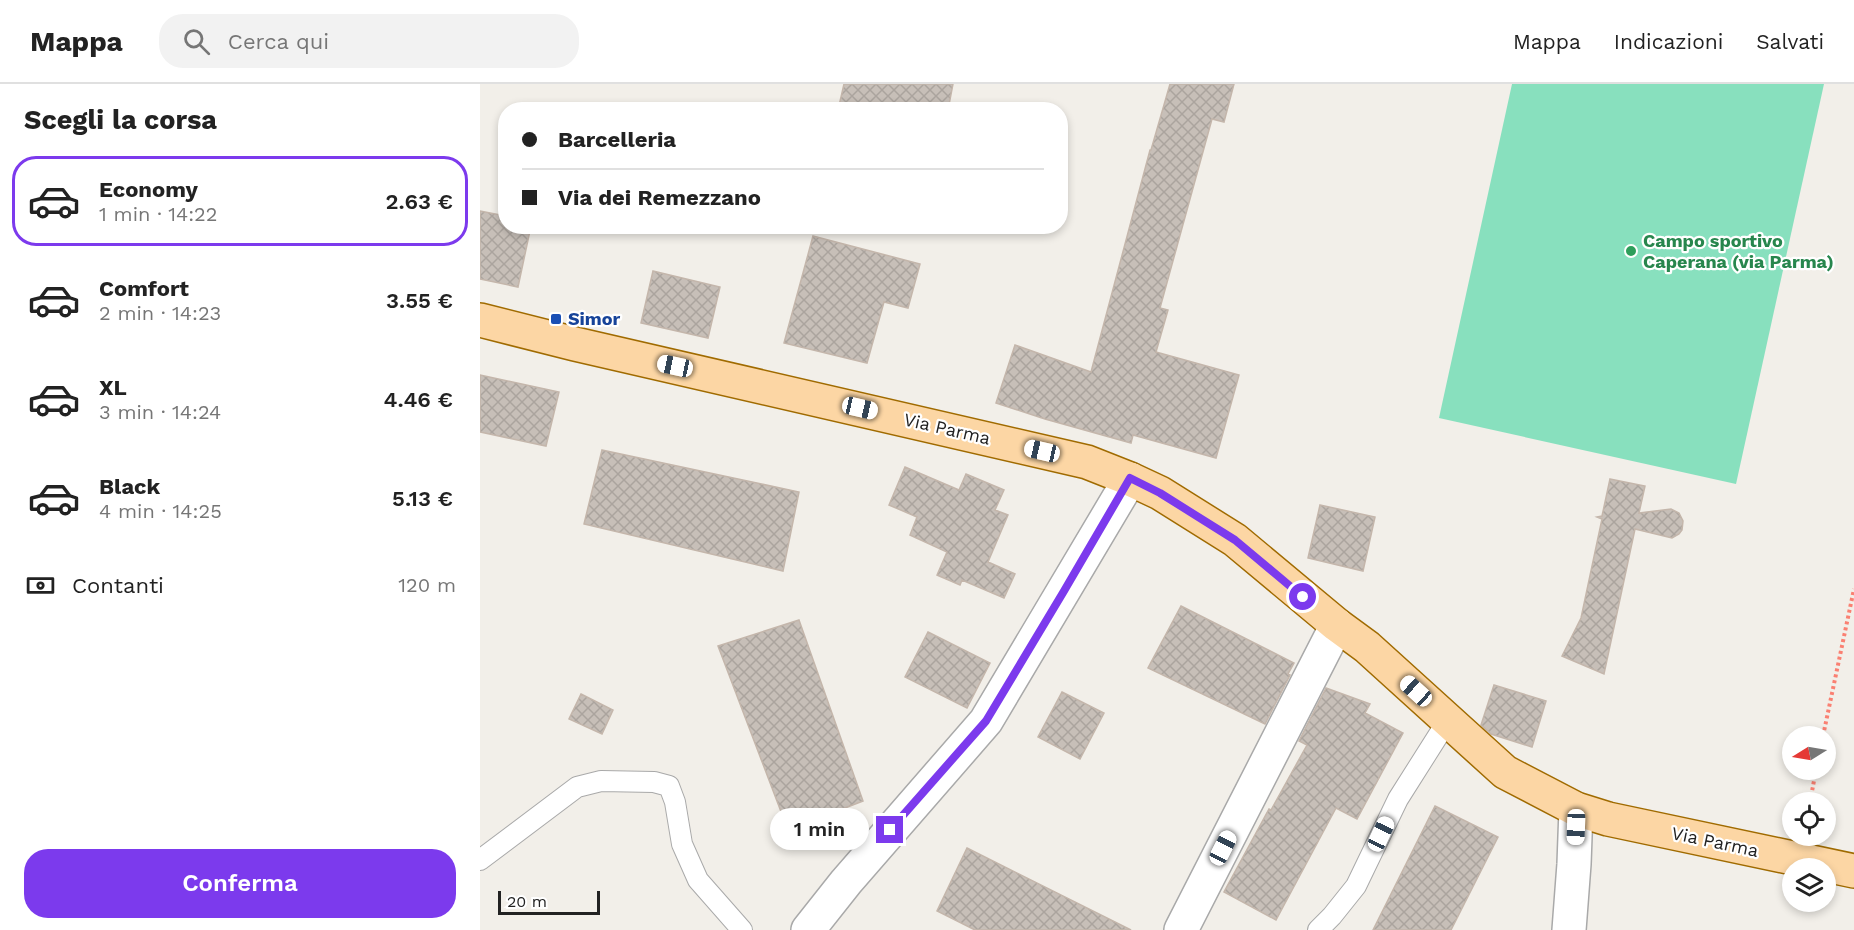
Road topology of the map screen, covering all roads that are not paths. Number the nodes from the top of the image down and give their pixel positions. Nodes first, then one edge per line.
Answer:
1 (480, 320) edge
2 (1130, 478) junction
3 (1337, 625) junction
4 (1448, 720) junction
5 (1576, 809) junction
6 (480, 860) edge
7 (1854, 871) edge
8 (742, 930) edge
9 (808, 930) edge
10 (1181, 930) edge
11 (1318, 930) edge
12 (1569, 930) edge

1 - 2 main road, Via Parma
2 - 3 main road, Via Parma
2 - 9 street
3 - 4 main road, Via Parma
3 - 10 street
4 - 5 main road, Via Parma
4 - 11 lane
5 - 7 main road, Via Parma
5 - 12 street
6 - 8 lane

